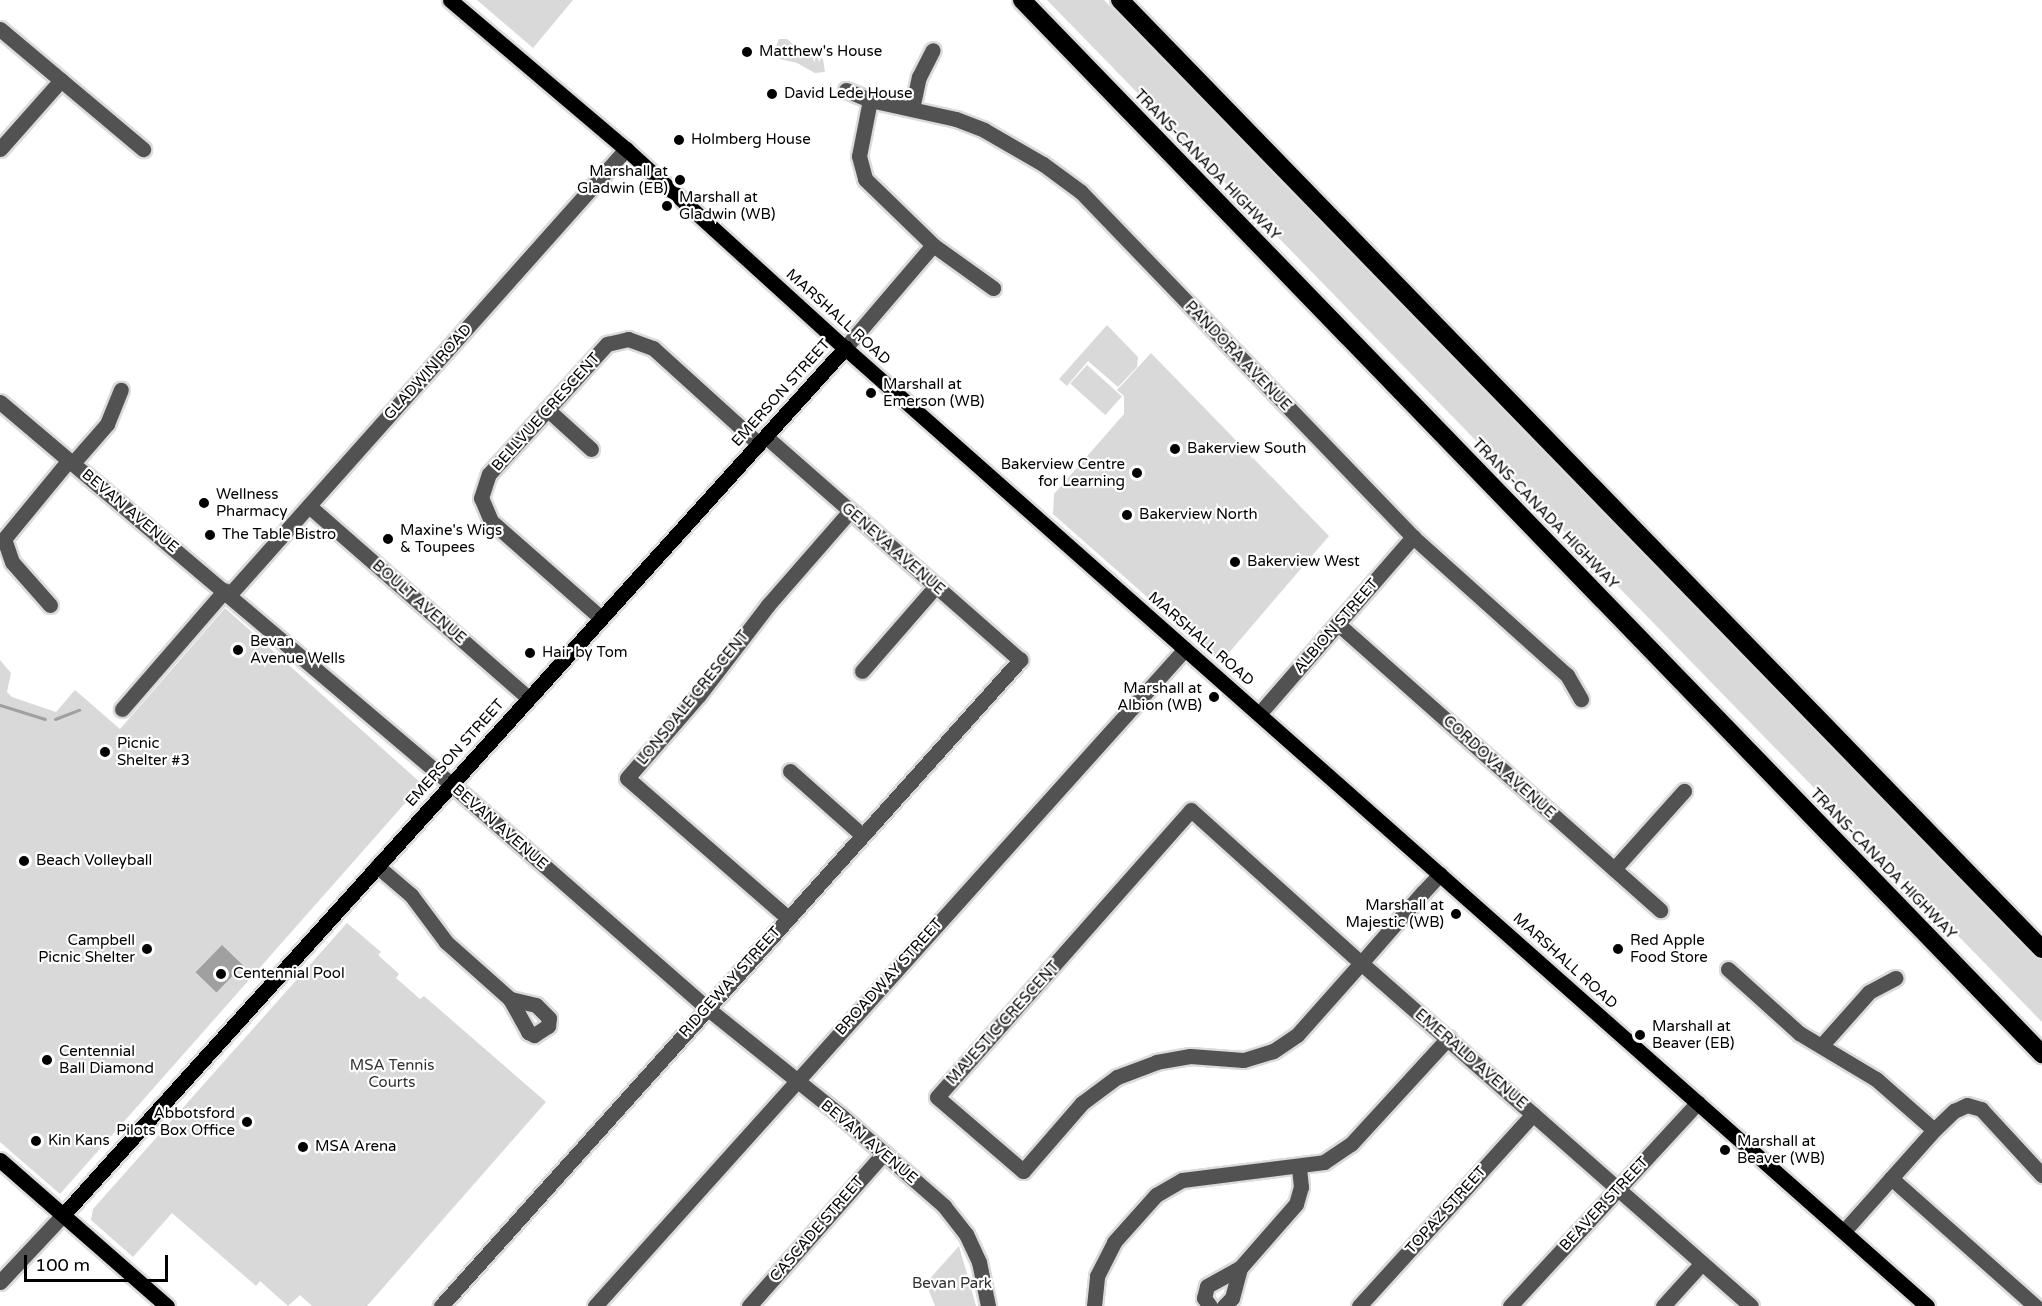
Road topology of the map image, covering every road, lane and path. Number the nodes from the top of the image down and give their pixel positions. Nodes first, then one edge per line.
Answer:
1 (450, 0) edge
2 (1022, 0) edge
3 (1120, 0) edge
4 (0, 29) edge
5 (933, 50) dead end
6 (61, 80) junction
7 (846, 90) dead end
8 (870, 100) junction
9 (912, 109) junction
10 (0, 149) edge
11 (143, 149) dead end
12 (626, 149) junction
13 (933, 245) junction
14 (993, 288) dead end
15 (845, 348) junction
16 (121, 390) dead end
17 (0, 402) edge
18 (548, 411) junction
19 (762, 441) junction
20 (591, 449) dead end
21 (71, 461) junction
22 (309, 506) junction
23 (850, 511) junction
24 (1413, 537) junction
25 (936, 586) junction
26 (227, 592) junction
27 (50, 605) dead end
28 (601, 618) junction
29 (1338, 624) junction
30 (1185, 649) junction
31 (1020, 660) joint
32 (862, 671) dead end
33 (528, 698) junction
34 (1581, 699) dead end
35 (122, 709) dead end
36 (1259, 714) junction
37 (790, 771) dead end
38 (451, 784) junction
39 (1684, 791) dead end
40 (1191, 810) joint
41 (862, 836) junction
42 (377, 866) junction
43 (1614, 869) junction
44 (1440, 873) junction
45 (1660, 910) dead end
46 (788, 918) junction
47 (2042, 948) edge
48 (1361, 963) junction
49 (1728, 969) dead end
50 (1895, 978) dead end
51 (510, 999) dead end
52 (707, 1008) junction
53 (1448, 1038) junction
54 (1821, 1046) junction
55 (2042, 1054) edge
56 (795, 1081) junction
57 (1698, 1102) junction
58 (1533, 1114) junction
59 (1934, 1130) junction
60 (884, 1153) junction
61 (0, 1160) edge
62 (1299, 1167) junction
63 (2042, 1175) edge
64 (1891, 1179) junction
65 (1617, 1188) junction
66 (63, 1215) junction
67 (1844, 1231) junction
68 (1702, 1263) junction
69 (1240, 1268) junction
70 (0, 1282) edge
71 (167, 1306) edge
72 (441, 1306) edge
73 (595, 1306) edge
74 (749, 1306) edge
75 (988, 1306) edge
76 (1094, 1306) edge
77 (1210, 1306) edge
78 (1224, 1306) edge
79 (1359, 1306) edge
80 (1510, 1306) edge
81 (1663, 1306) edge
82 (1751, 1306) edge
83 (1927, 1306) edge
84 (2035, 1306) edge

1 - 12 main road, MARSHALL ROAD
2 - 55 highway, TRANS-CANADA HIGHWAY
3 - 47 highway
4 - 6 street
5 - 9 street
6 - 10 street
6 - 11 street
7 - 8 street, PANDORA AVENUE
8 - 9 street, PANDORA AVENUE
8 - 13 street
9 - 24 street, PANDORA AVENUE
12 - 15 main road, MARSHALL ROAD
12 - 22 street, GLADWIN ROAD
13 - 14 street
13 - 15 street, EMERSON STREET
15 - 19 main road, EMERSON STREET
15 - 30 main road, MARSHALL ROAD
16 - 21 street
17 - 21 street, BEVAN AVENUE
18 - 19 street, BELLVUE CRESCENT
18 - 20 street
18 - 28 street, BELLVUE CRESCENT
19 - 23 street, GENEVA AVENUE
19 - 28 main road, EMERSON STREET
21 - 26 street, BEVAN AVENUE
21 - 27 street
22 - 26 street, GLADWIN ROAD
22 - 33 street, BOULT AVENUE
23 - 25 street, GENEVA AVENUE
23 - 46 street, LONSDALE CRESCENT
24 - 29 street, ALBION STREET
24 - 34 street, PANDORA AVENUE
25 - 31 street, GENEVA AVENUE
25 - 32 street
26 - 35 street, GLADWIN ROAD
26 - 38 street, BEVAN AVENUE
28 - 33 main road, EMERSON STREET
29 - 36 street, ALBION STREET
29 - 43 street, CORDOVA AVENUE
30 - 36 main road, MARSHALL ROAD
30 - 56 street, BROADWAY STREET
31 - 41 street, RIDGEWAY STREET
33 - 38 main road, EMERSON STREET
36 - 44 main road, MARSHALL ROAD
37 - 41 street
38 - 42 main road, EMERSON STREET
38 - 52 street, BEVAN AVENUE
39 - 43 street
40 - 48 street, EMERALD AVENUE
40 - 48 street, MAJESTIC CRESCENT
41 - 46 street, RIDGEWAY STREET
42 - 51 street
42 - 66 main road, EMERSON STREET
43 - 45 street, CORDOVA AVENUE
44 - 48 street, MAJESTIC CRESCENT
44 - 57 main road, MARSHALL ROAD
46 - 52 street, RIDGEWAY STREET
48 - 53 street, EMERALD AVENUE
49 - 54 street
50 - 54 street
52 - 56 street, BEVAN AVENUE
52 - 72 street, RIDGEWAY STREET
53 - 58 street, EMERALD AVENUE
53 - 62 street
54 - 59 street
56 - 60 street, BEVAN AVENUE
56 - 73 street, BROADWAY STREET
57 - 65 street, BEAVER STREET
57 - 67 main road, MARSHALL ROAD
58 - 65 street, EMERALD AVENUE
58 - 79 street, TOPAZ STREET
59 - 63 street
59 - 64 street
60 - 74 street, CASCADE STREET
60 - 75 street, BEVAN AVENUE
61 - 66 main road
62 - 69 street
62 - 76 street
64 - 67 street
64 - 84 street
65 - 68 street, EMERALD AVENUE
65 - 80 street, BEAVER STREET
66 - 70 street, EMERSON STREET
66 - 71 main road
67 - 83 main road, MARSHALL ROAD
68 - 81 street
68 - 82 street, EMERALD AVENUE
69 - 77 street
69 - 78 street

